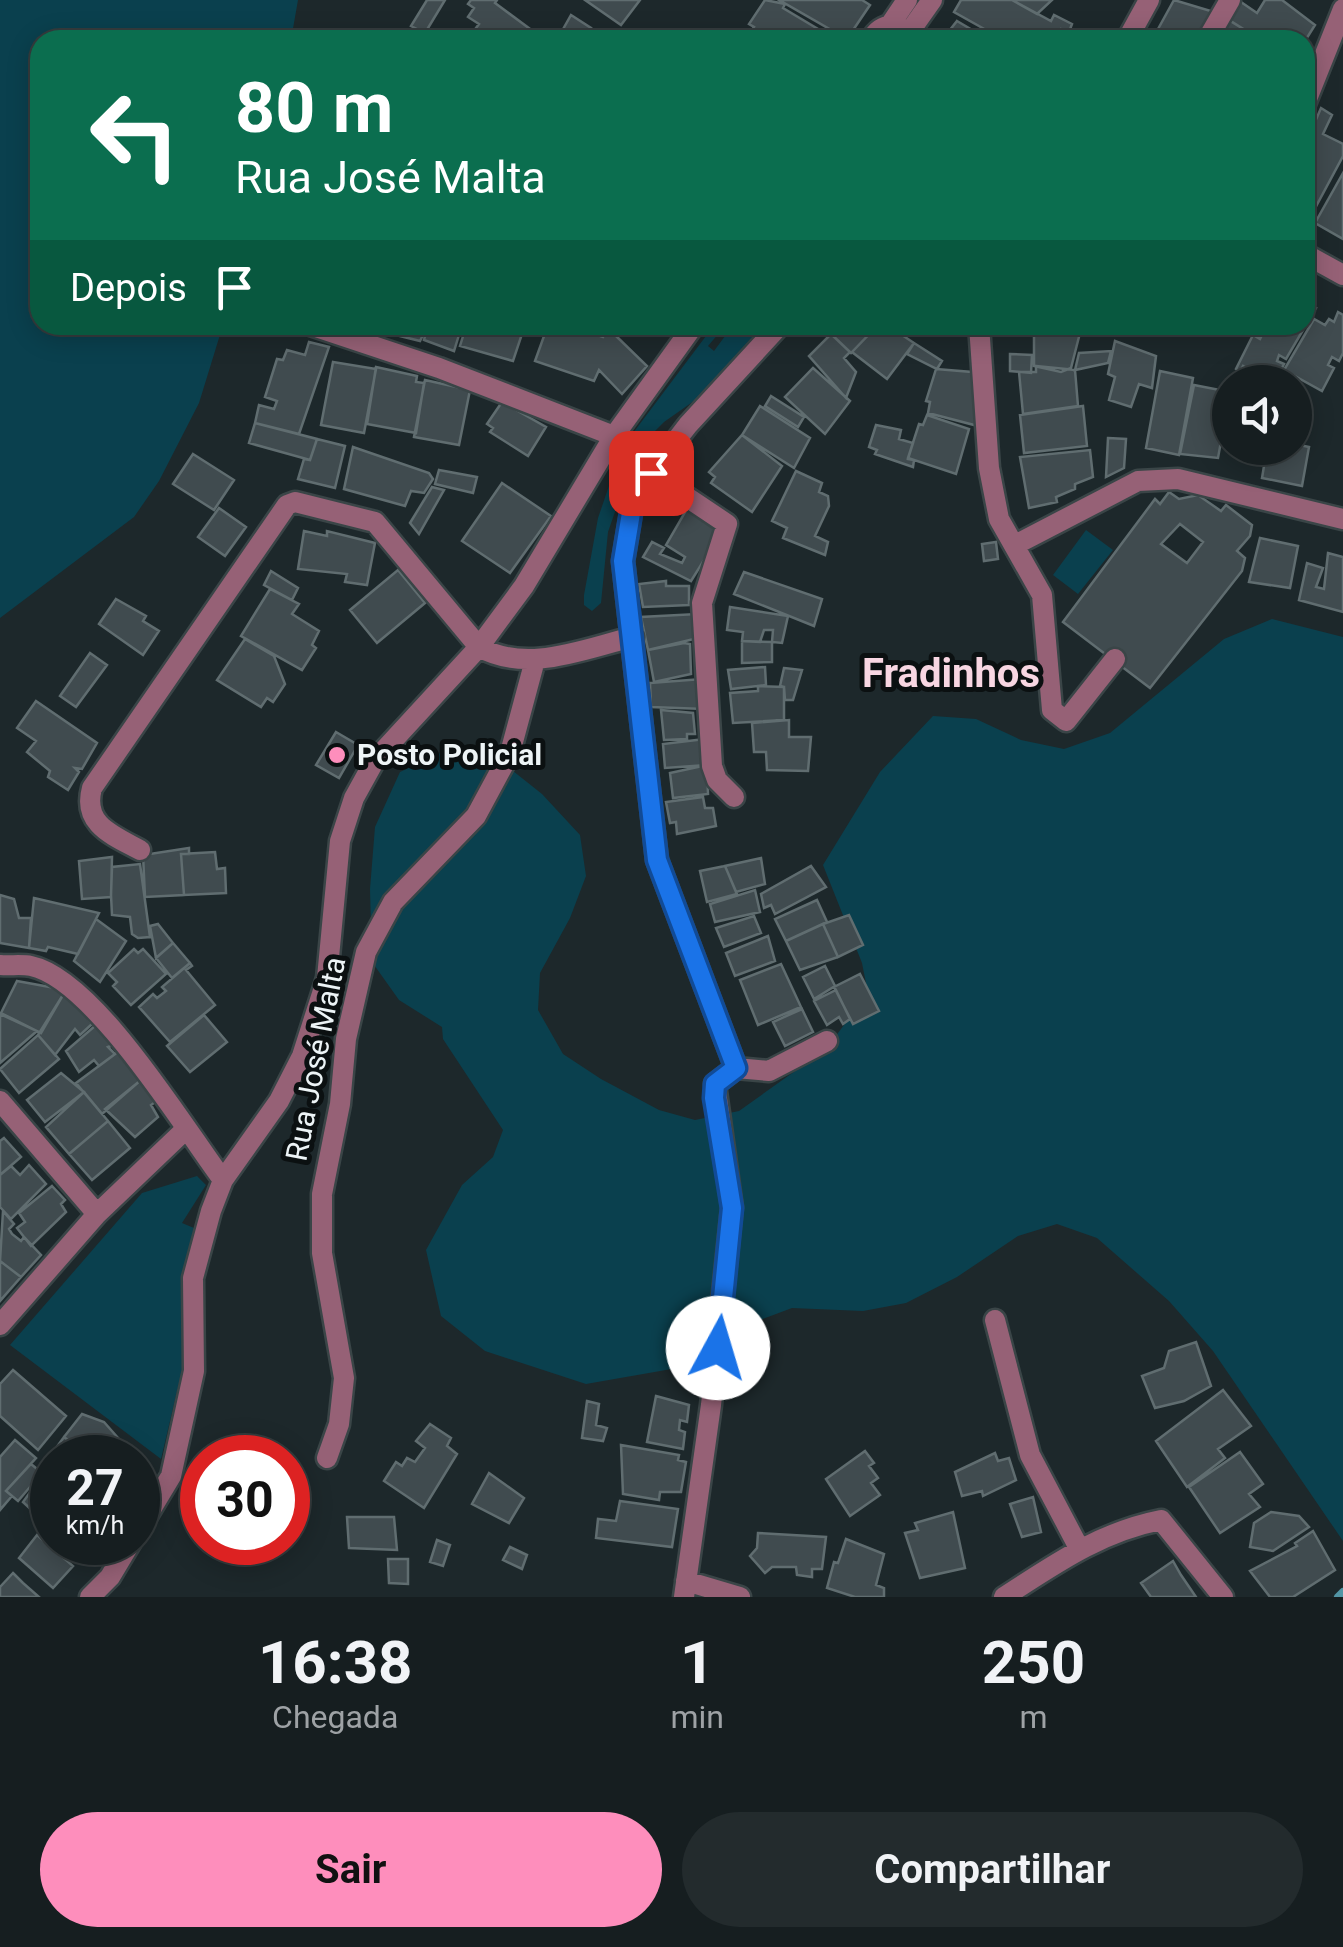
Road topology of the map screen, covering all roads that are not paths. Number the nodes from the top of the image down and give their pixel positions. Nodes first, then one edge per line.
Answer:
1 (907, 0) edge
2 (932, 0) edge
3 (1149, 0) edge
4 (1230, 0) edge
5 (1343, 9) edge
6 (903, 30) edge
7 (906, 30) edge
8 (1132, 30) edge
9 (1214, 30) edge
10 (1315, 79) edge
11 (1315, 260) edge
12 (1343, 275) edge
13 (341, 335) edge
14 (687, 335) edge
15 (771, 335) edge
16 (979, 335) edge
17 (614, 436) junction
18 (651, 473) junction
19 (1343, 519) edge
20 (1016, 545) junction
21 (634, 637) junction
22 (479, 647) junction
23 (534, 660) junction
24 (1116, 660) dead end
25 (734, 797) dead end
26 (140, 850) dead end
27 (0, 966) edge
28 (827, 1040) dead end
29 (736, 1068) junction
30 (2, 1108) edge
31 (186, 1130) junction
32 (223, 1180) junction
33 (97, 1214) junction
34 (994, 1320) dead end
35 (0, 1325) edge
36 (328, 1458) dead end
37 (160, 1494) edge
38 (1078, 1548) junction
39 (117, 1565) edge
40 (685, 1589) edge
41 (90, 1597) edge
42 (740, 1597) edge
43 (1004, 1597) edge
44 (1223, 1597) edge

1 - 6 street
2 - 7 street
3 - 8 street
4 - 9 street
5 - 10 street
11 - 12 street
13 - 17 street
14 - 17 street, Rua José Malta
15 - 18 street
16 - 20 street
17 - 22 street, Rua José Malta
18 - 21 street
18 - 25 street
19 - 20 street
20 - 24 street
21 - 23 street
21 - 29 street
22 - 23 street
22 - 26 street
22 - 32 street, Rua José Malta
23 - 36 street, Rua José Malta
27 - 31 street
28 - 29 street
29 - 40 street
30 - 33 street
31 - 32 street
31 - 33 street
32 - 37 street, Rua José Malta
33 - 35 street
34 - 38 street
38 - 43 street
38 - 44 street
39 - 41 street
40 - 42 street

